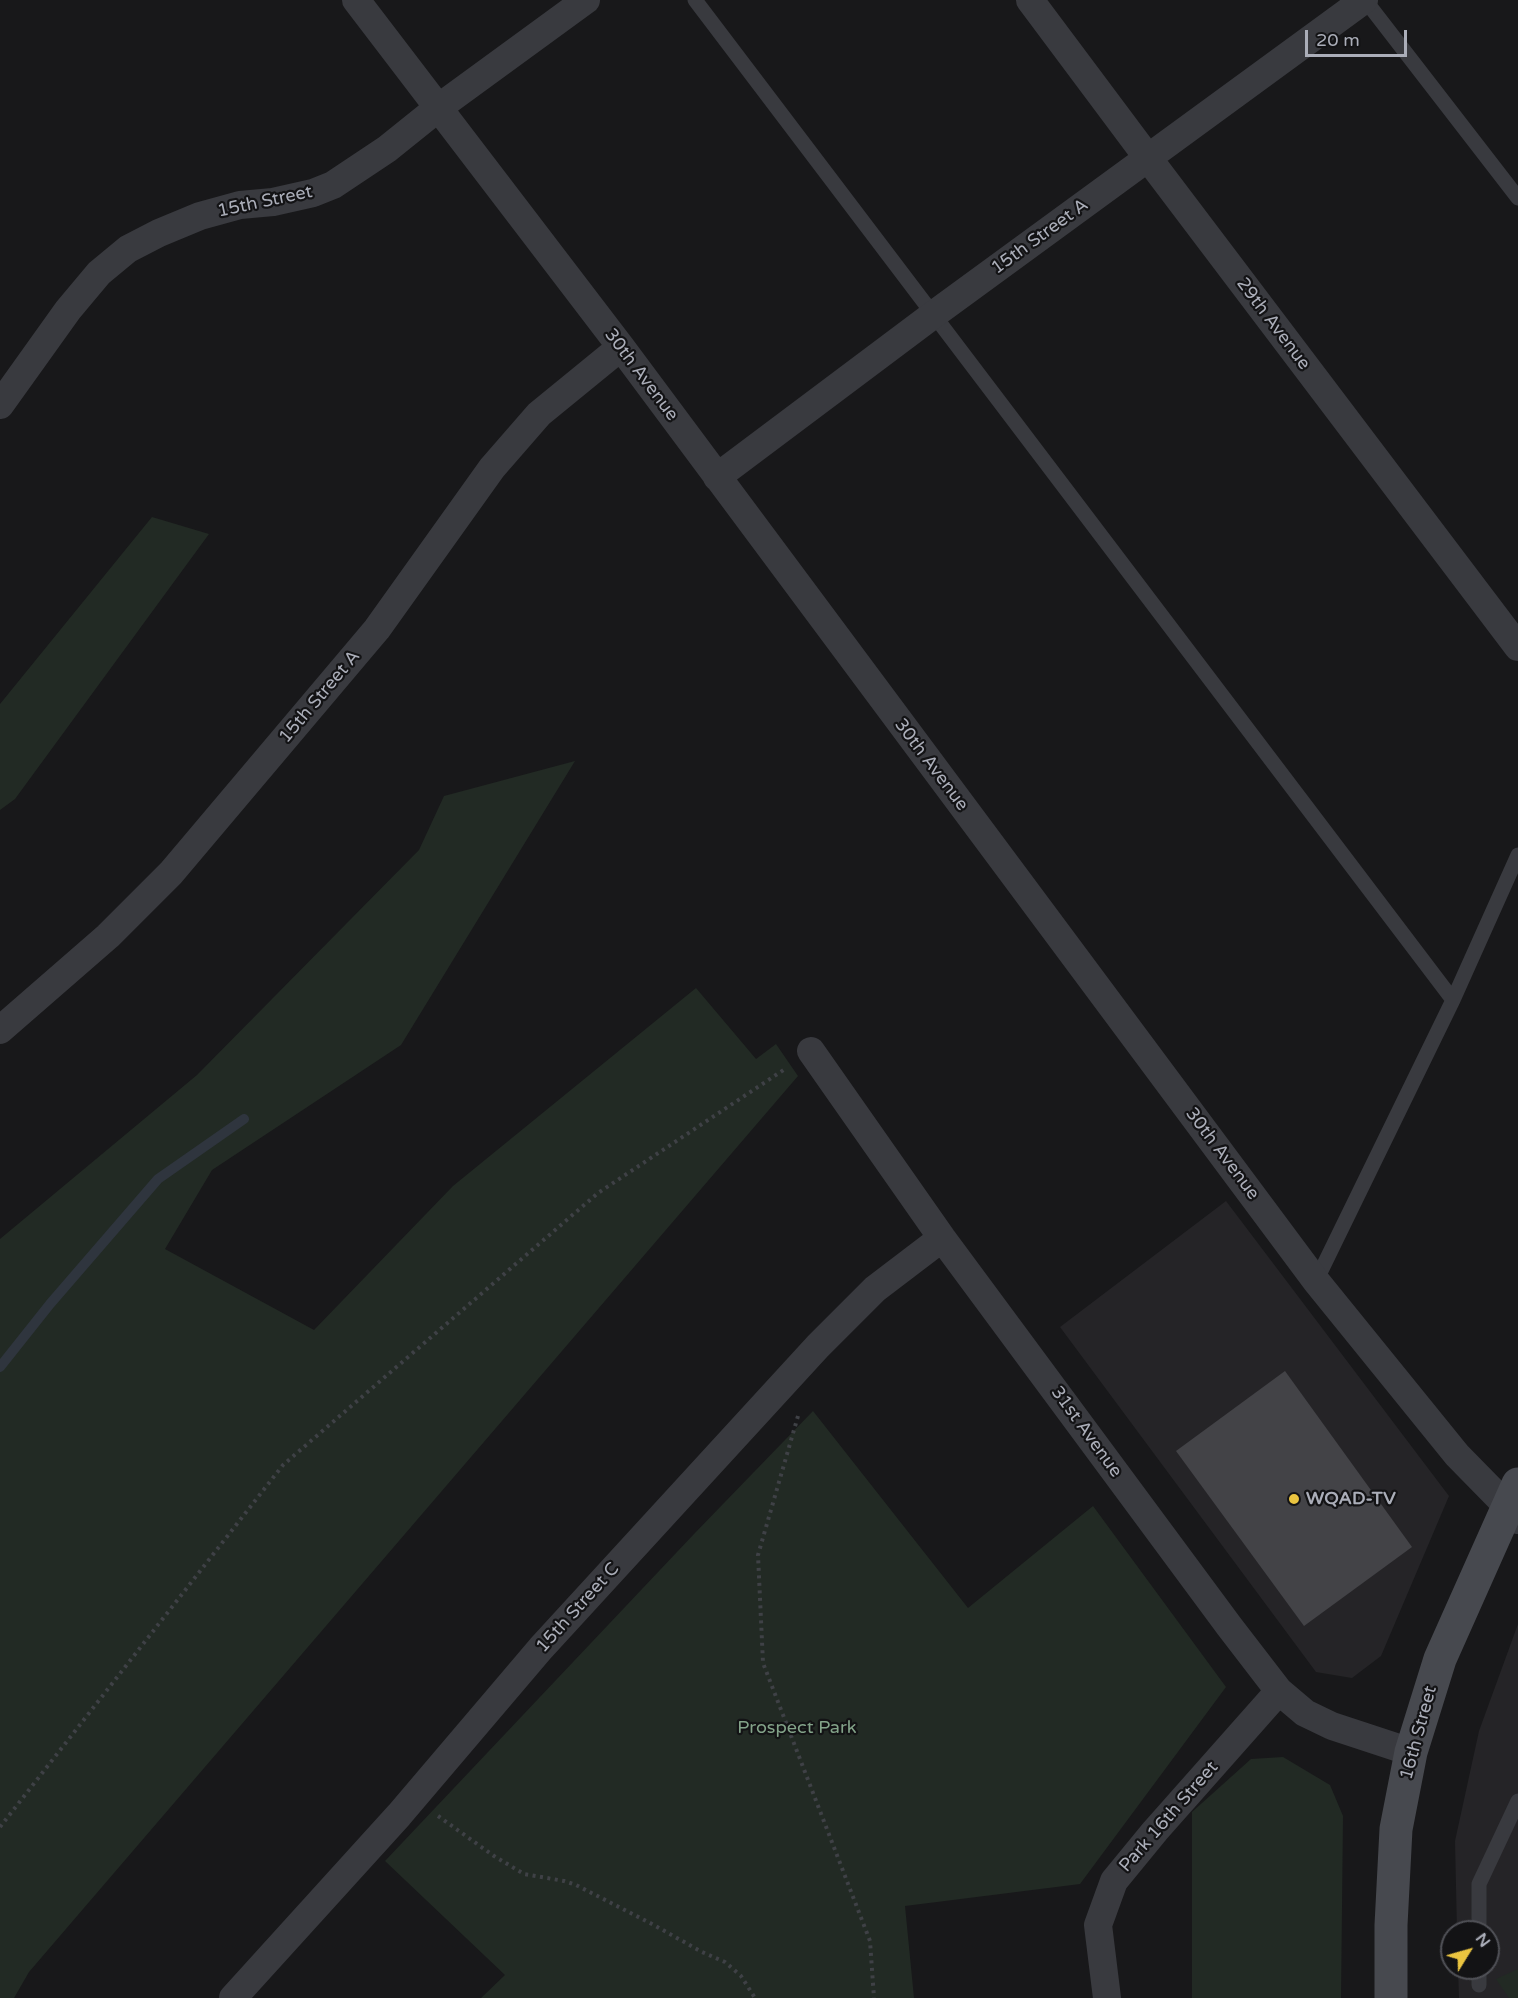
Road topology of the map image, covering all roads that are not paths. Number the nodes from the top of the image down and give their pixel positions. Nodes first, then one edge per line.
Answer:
1 (356, 0) edge
2 (586, 0) edge
3 (695, 0) edge
4 (1030, 0) edge
5 (1365, 0) edge
6 (438, 108) junction
7 (1148, 158) junction
8 (1518, 198) edge
9 (933, 315) junction
10 (621, 347) junction
11 (0, 405) edge
12 (717, 477) junction
13 (1518, 647) edge
14 (1518, 855) edge
15 (1453, 1000) junction
16 (0, 1030) edge
17 (811, 1052) road end
18 (942, 1238) junction
19 (1316, 1281) junction
20 (1514, 1504) edge
21 (1280, 1691) junction
22 (1411, 1752) junction
23 (1518, 1801) edge
24 (1479, 1920) edge
25 (1479, 1980) edge
26 (1479, 1985) dead end
27 (233, 1998) edge
28 (1107, 1998) edge
29 (1392, 1998) edge

1 - 6 street, 30th Avenue
2 - 6 street, 15th Street
3 - 9 lane
4 - 7 street, 29th Avenue
5 - 7 street, 15th Street A
5 - 8 lane
6 - 10 street, 30th Avenue
6 - 11 street, 15th Street
7 - 9 street, 15th Street A
7 - 13 street, 29th Avenue
9 - 12 street, 15th Street A
9 - 15 lane
10 - 12 street, 30th Avenue
10 - 16 street, 15th Street A
12 - 19 street, 30th Avenue
14 - 15 lane
15 - 19 lane
17 - 18 street, 31st Avenue
18 - 21 street, 31st Avenue
18 - 27 street, 15th Street C
19 - 20 street, 30th Avenue
20 - 22 street, 16th Street
21 - 22 street, 31st Avenue
21 - 28 street, Park 16th Street
22 - 29 street, 16th Street
23 - 24 lane
25 - 26 lane

